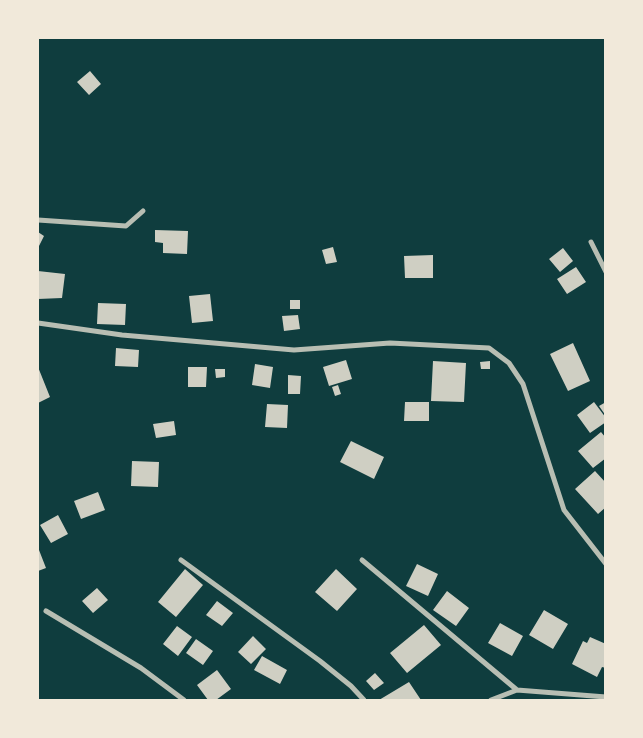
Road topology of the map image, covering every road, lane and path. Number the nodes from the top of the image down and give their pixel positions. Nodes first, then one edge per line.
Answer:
1 (143, 211) dead end
2 (38, 220) edge
3 (591, 242) dead end
4 (606, 272) edge
5 (38, 323) edge
6 (181, 560) dead end
7 (362, 560) dead end
8 (606, 564) edge
9 (46, 611) dead end
10 (517, 690) junction
11 (606, 697) edge
12 (184, 700) edge
13 (364, 700) edge
14 (491, 700) edge

1 - 2 street
3 - 4 street
5 - 8 street
6 - 13 street
7 - 10 street
9 - 12 street
10 - 11 street
10 - 14 street

